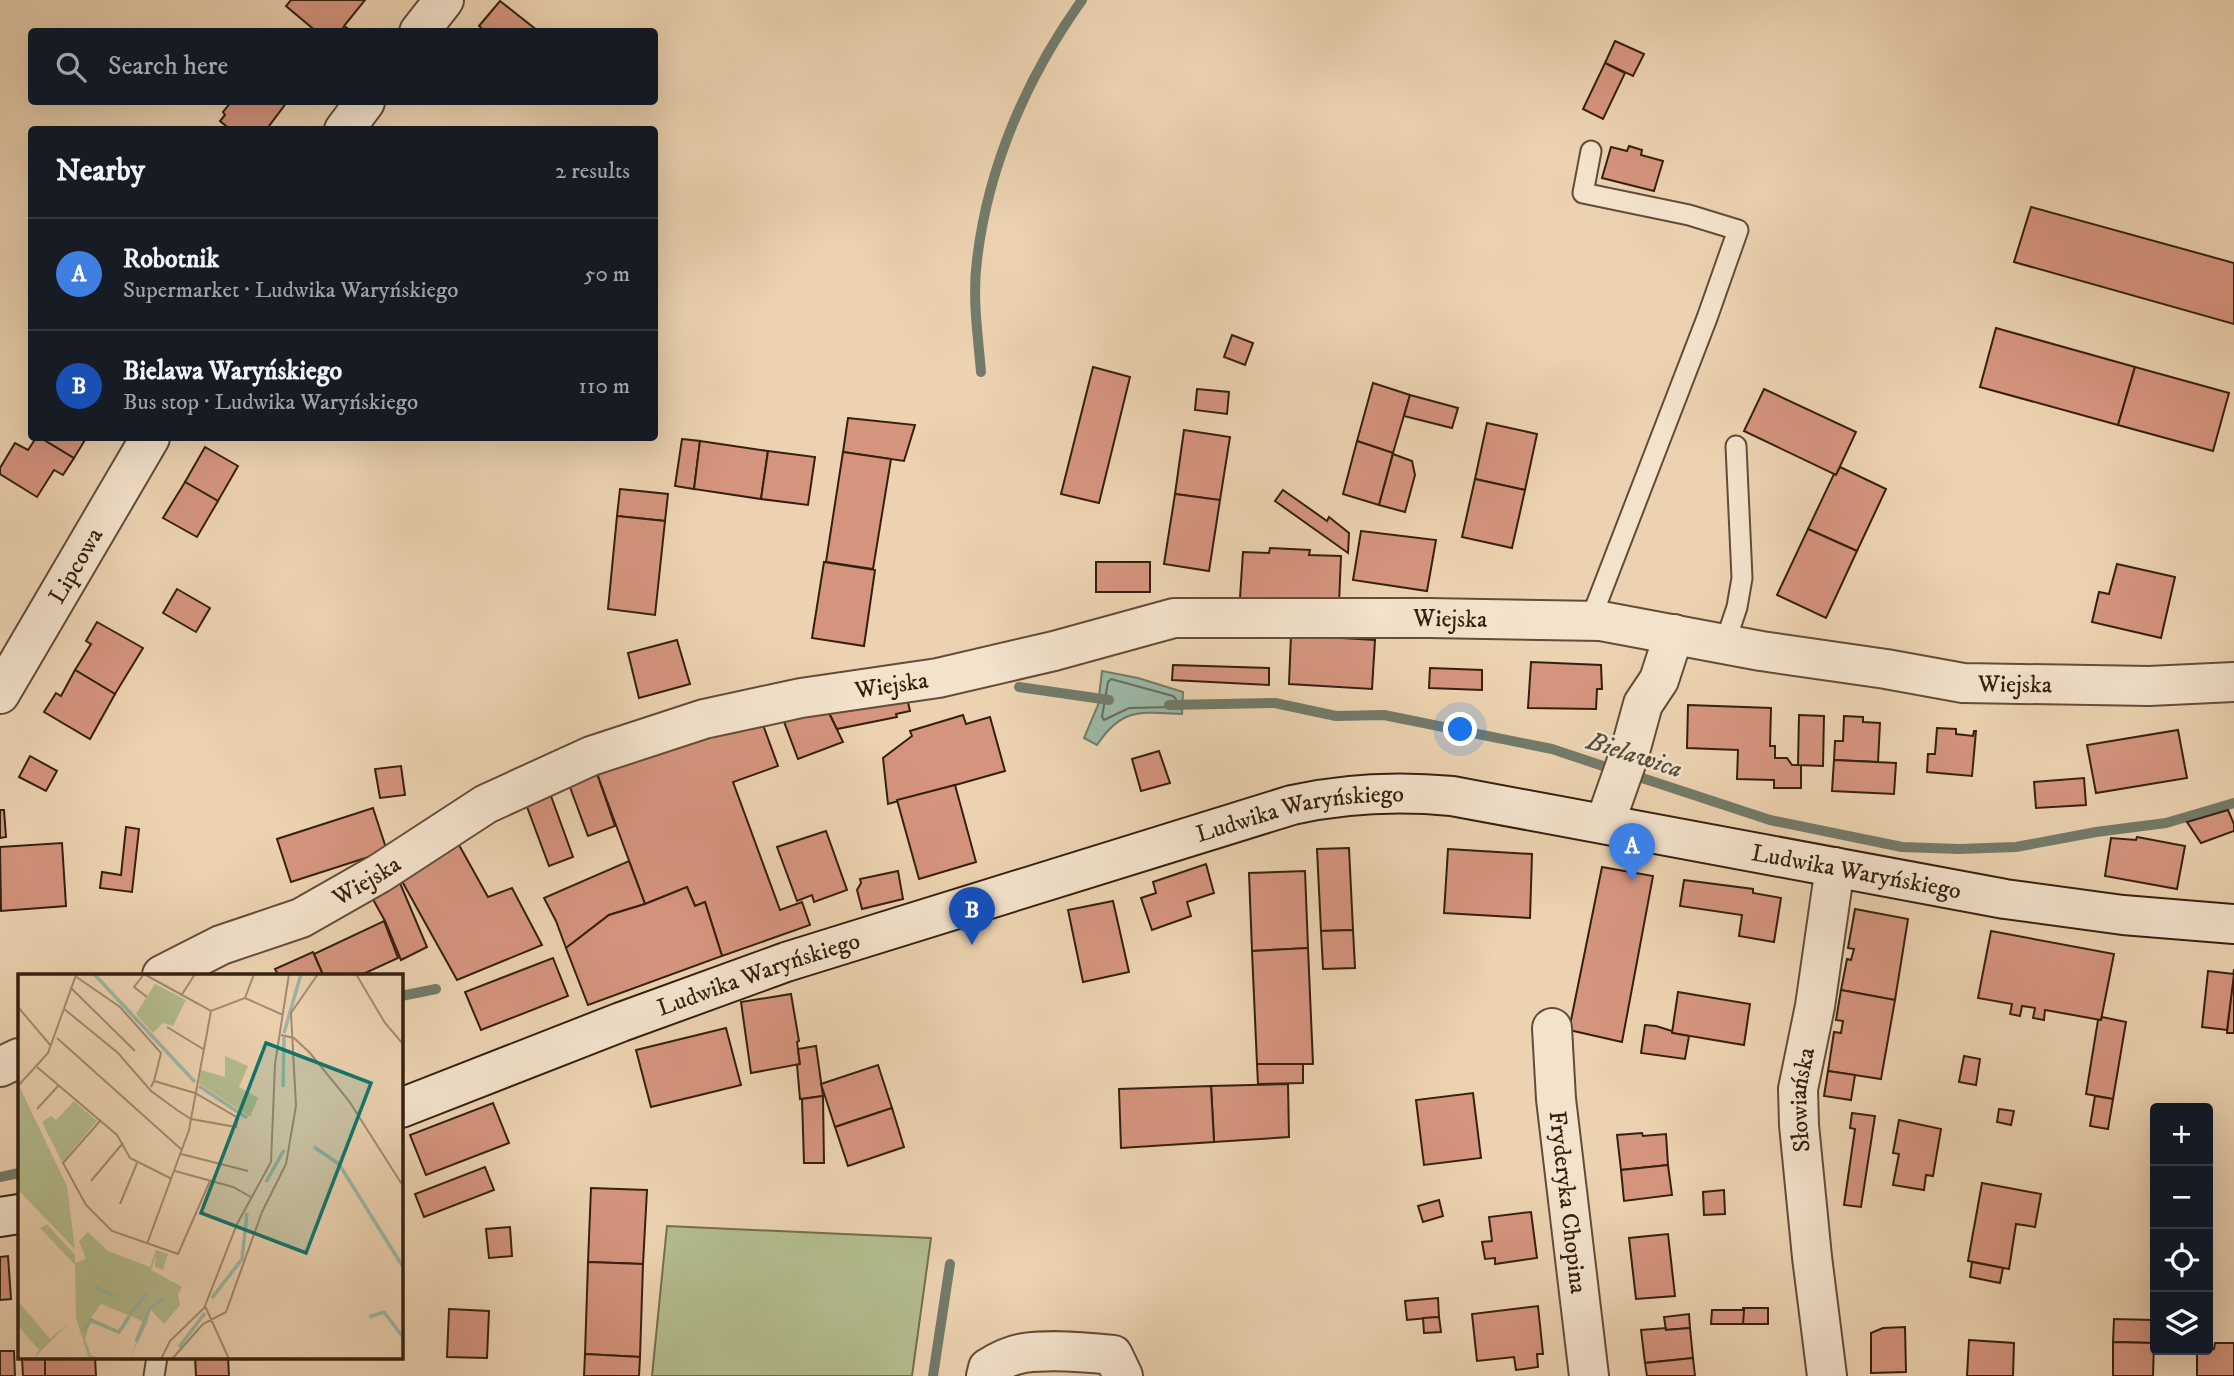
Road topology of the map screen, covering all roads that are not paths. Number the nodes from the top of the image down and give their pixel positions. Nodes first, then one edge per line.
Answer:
1 (444, 0) edge
2 (422, 28) edge
3 (363, 105) edge
4 (347, 126) edge
5 (1591, 151) dead end
6 (148, 441) edge
7 (1736, 446) dead end
8 (1590, 621) junction
9 (1674, 634) junction
10 (1725, 643) junction
11 (2234, 682) edge
12 (0, 694) edge
13 (1605, 823) junction
14 (1835, 867) junction
15 (2234, 924) edge
16 (164, 974) edge
17 (1552, 1028) dead end
18 (18, 1058) edge
19 (0, 1067) edge
20 (402, 1108) edge
21 (18, 1214) edge
22 (0, 1217) edge
23 (157, 1358) edge
24 (154, 1376) edge
25 (986, 1376) edge
26 (1123, 1376) edge
27 (1589, 1376) edge
28 (1827, 1376) edge

1 - 2 street
3 - 4 street
5 - 8 lane
6 - 12 street, Lipcowa
7 - 10 lane
8 - 9 street, Wiejska
8 - 16 street, Wiejska
9 - 10 street, Wiejska
9 - 13 street
10 - 11 street, Wiejska
13 - 14 street, Ludwika Waryńskiego
13 - 20 street, Ludwika Waryńskiego
14 - 15 street, Ludwika Waryńskiego
14 - 28 street, Słowiańska
17 - 27 street, Fryderyka Chopina
18 - 19 street
21 - 22 street
23 - 24 lane
25 - 26 street

